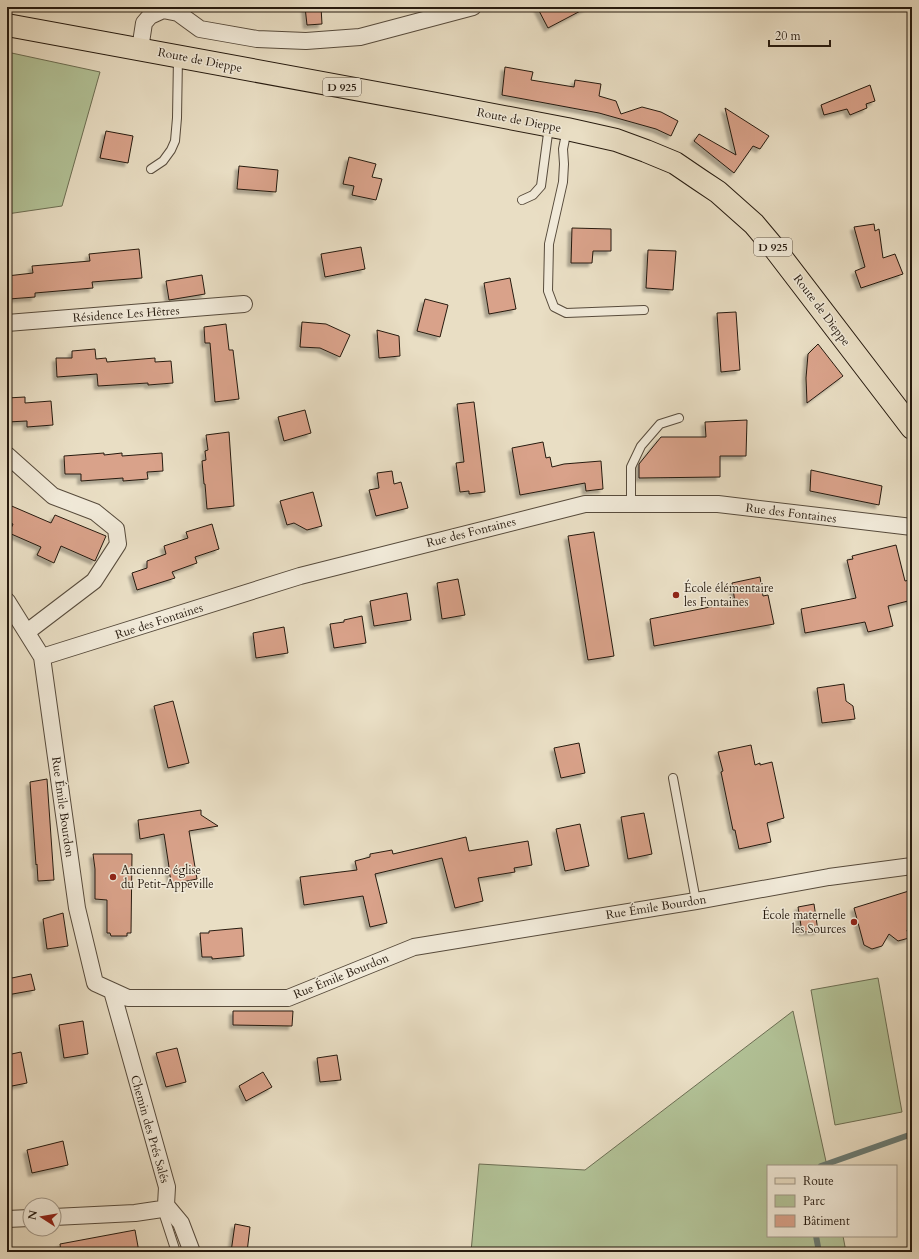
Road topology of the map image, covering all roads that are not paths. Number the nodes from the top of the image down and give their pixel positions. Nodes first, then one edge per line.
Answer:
1 (473, 7) edge
2 (7, 26) edge
3 (140, 49) junction
4 (178, 56) junction
5 (558, 127) junction
6 (152, 169) dead end
7 (522, 200) dead end
8 (244, 304) dead end
9 (644, 310) dead end
10 (7, 323) edge
11 (679, 418) dead end
12 (912, 428) edge
13 (7, 455) edge
14 (631, 504) junction
15 (912, 527) edge
16 (7, 600) edge
17 (26, 632) junction
18 (42, 657) junction
19 (673, 778) dead end
20 (912, 866) edge
21 (696, 901) junction
22 (112, 991) junction
23 (164, 1207) junction
24 (62, 1217) edge
25 (22, 1219) edge
26 (7, 1220) edge
27 (176, 1252) edge
28 (192, 1252) edge

1 - 3 street
2 - 3 main road, Route de Dieppe / D 925
3 - 4 main road, Route de Dieppe / D 925
4 - 5 main road, Route de Dieppe / D 925
4 - 6 lane
5 - 7 lane
5 - 9 lane
5 - 12 main road, Route de Dieppe / D 925
8 - 10 street, Résidence Les Hêtres
11 - 14 lane
13 - 17 street
14 - 15 street, Rue des Fontaines
14 - 18 street, Rue des Fontaines
16 - 17 street
17 - 18 street
18 - 22 street, Rue Émile Bourdon
19 - 21 lane
20 - 21 street, Rue Émile Bourdon
21 - 22 street, Rue Émile Bourdon
22 - 23 street, Chemin des Prés Salés
23 - 24 street
23 - 27 lane
23 - 28 street
25 - 26 street

